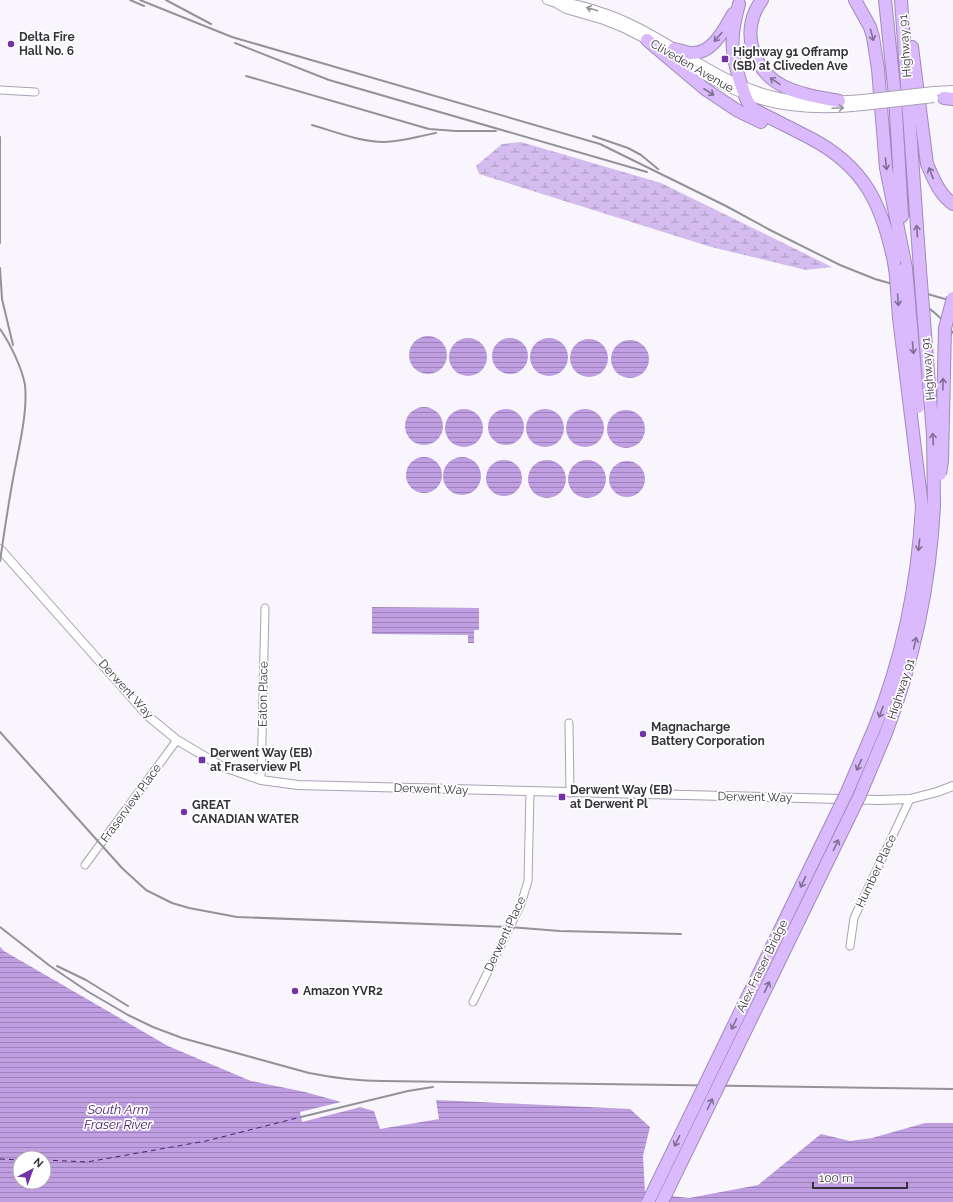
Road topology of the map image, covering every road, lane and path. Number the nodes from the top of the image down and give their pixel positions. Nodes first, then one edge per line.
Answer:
1 (547, 0) edge
2 (762, 0) edge
3 (855, 0) edge
4 (901, 0) edge
5 (905, 0) edge
6 (557, 1) edge
7 (885, 1) edge
8 (740, 2) edge
9 (647, 40) junction
10 (674, 49) junction
11 (0, 90) edge
12 (744, 91) junction
13 (35, 92) dead end
14 (945, 95) edge
15 (839, 100) junction
16 (863, 102) junction
17 (851, 168) junction
18 (953, 204) edge
19 (906, 268) junction
20 (953, 298) edge
21 (922, 506) junction
22 (934, 506) junction
23 (0, 549) edge
24 (265, 608) dead end
25 (569, 723) dead end
26 (874, 729) joint
27 (886, 733) joint
28 (177, 740) junction
29 (261, 780) junction
30 (953, 786) edge
31 (530, 792) junction
32 (570, 793) junction
33 (910, 799) junction
34 (85, 865) dead end
35 (850, 946) dead end
36 (473, 1002) dead end
37 (648, 1202) edge
38 (662, 1202) edge

1 - 6 street, Cliveden Avenue
15 -> 2 highway
3 -> 19 highway
22 -> 4 highway, Highway 91, bridge
18 -> 5 highway
6 - 9 street, Cliveden Avenue
10 -> 6 street, Cliveden Avenue
7 - 19 highway, Highway 91
8 -> 10 highway
8 - 12 highway
9 - 12 street, Cliveden Avenue
9 -> 17 highway
10 - 12 street, Cliveden Avenue
11 - 13 street
12 - 15 street, Cliveden Avenue
12 -> 16 street, Cliveden Avenue
12 - 17 highway
14 - 16 street, Cliveden Avenue, bridge
15 - 16 street, Cliveden Avenue
17 -> 21 highway, bridge
19 -> 21 highway, bridge
22 -> 20 highway, bridge
21 -> 26 highway, Highway 91
27 -> 22 highway, Highway 91
23 - 28 street, Derwent Way
24 - 29 street, Eaton Place
25 - 32 street
26 -> 37 highway, Alex Fraser Bridge, bridge
38 -> 27 highway, Alex Fraser Bridge, bridge
28 - 29 street, Derwent Way
28 - 34 street, Fraserview Place
29 - 31 street, Derwent Way
30 - 33 street, Derwent Way
31 - 32 street, Derwent Way
31 - 36 street, Derwent Place
32 - 33 street, Derwent Way
33 - 35 street, Humber Place

